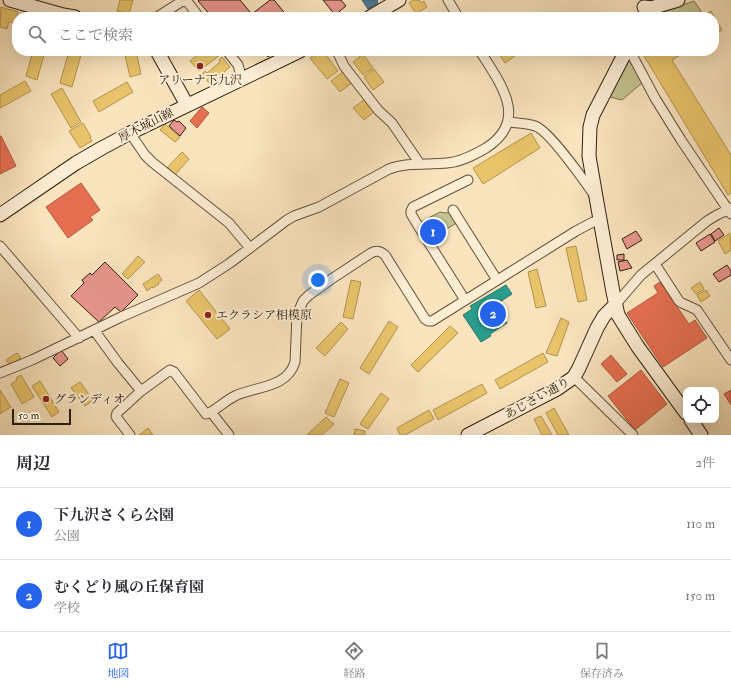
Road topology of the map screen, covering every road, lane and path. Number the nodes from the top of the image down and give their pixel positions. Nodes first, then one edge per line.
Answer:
1 (10, 0) edge
2 (185, 0) edge
3 (399, 0) edge
4 (448, 0) edge
5 (678, 0) edge
6 (643, 8) edge
7 (52, 12) edge
8 (165, 12) edge
9 (195, 12) edge
10 (379, 12) edge
11 (455, 12) edge
12 (160, 56) edge
13 (231, 56) edge
14 (290, 56) edge
15 (339, 56) edge
16 (483, 56) edge
17 (623, 56) edge
18 (633, 56) edge
19 (242, 79) junction
20 (187, 105) junction
21 (508, 122) junction
22 (130, 133) junction
23 (420, 164) junction
24 (468, 180) dead end
25 (596, 197) junction
26 (453, 210) dead end
27 (730, 211) edge
28 (0, 215) edge
29 (600, 221) junction
30 (0, 246) edge
31 (250, 248) junction
32 (655, 264) junction
33 (497, 280) junction
34 (464, 300) junction
35 (616, 304) junction
36 (94, 330) junction
37 (79, 338) junction
38 (731, 360) edge
39 (0, 373) edge
40 (574, 377) junction
41 (141, 391) junction
42 (683, 409) edge
43 (211, 412) junction
44 (693, 423) edge
45 (130, 435) edge
46 (229, 435) edge
47 (468, 435) edge
48 (632, 435) edge
49 (701, 435) edge

1 - 7 street
2 - 8 street
2 - 9 street
3 - 10 street
4 - 11 street
5 - 6 street
12 - 20 street
13 - 19 street
14 - 19 street, 厚木城山線
15 - 23 street
16 - 21 street
17 - 25 street
18 - 27 street
19 - 20 street, 厚木城山線
20 - 22 street, 厚木城山線
21 - 23 street
21 - 25 street
22 - 28 street, 厚木城山線
22 - 31 street
23 - 31 street
24 - 34 street
25 - 29 street
26 - 33 street
27 - 32 street
29 - 33 street
29 - 35 street
30 - 37 street
31 - 36 street
32 - 35 street
32 - 38 street
33 - 34 street
34 - 43 street
35 - 40 street, あじさい通り
35 - 42 street
36 - 37 street
36 - 41 street
37 - 39 street
40 - 47 street, あじさい通り
40 - 48 street
41 - 43 street
41 - 45 street
43 - 46 street
44 - 49 street

